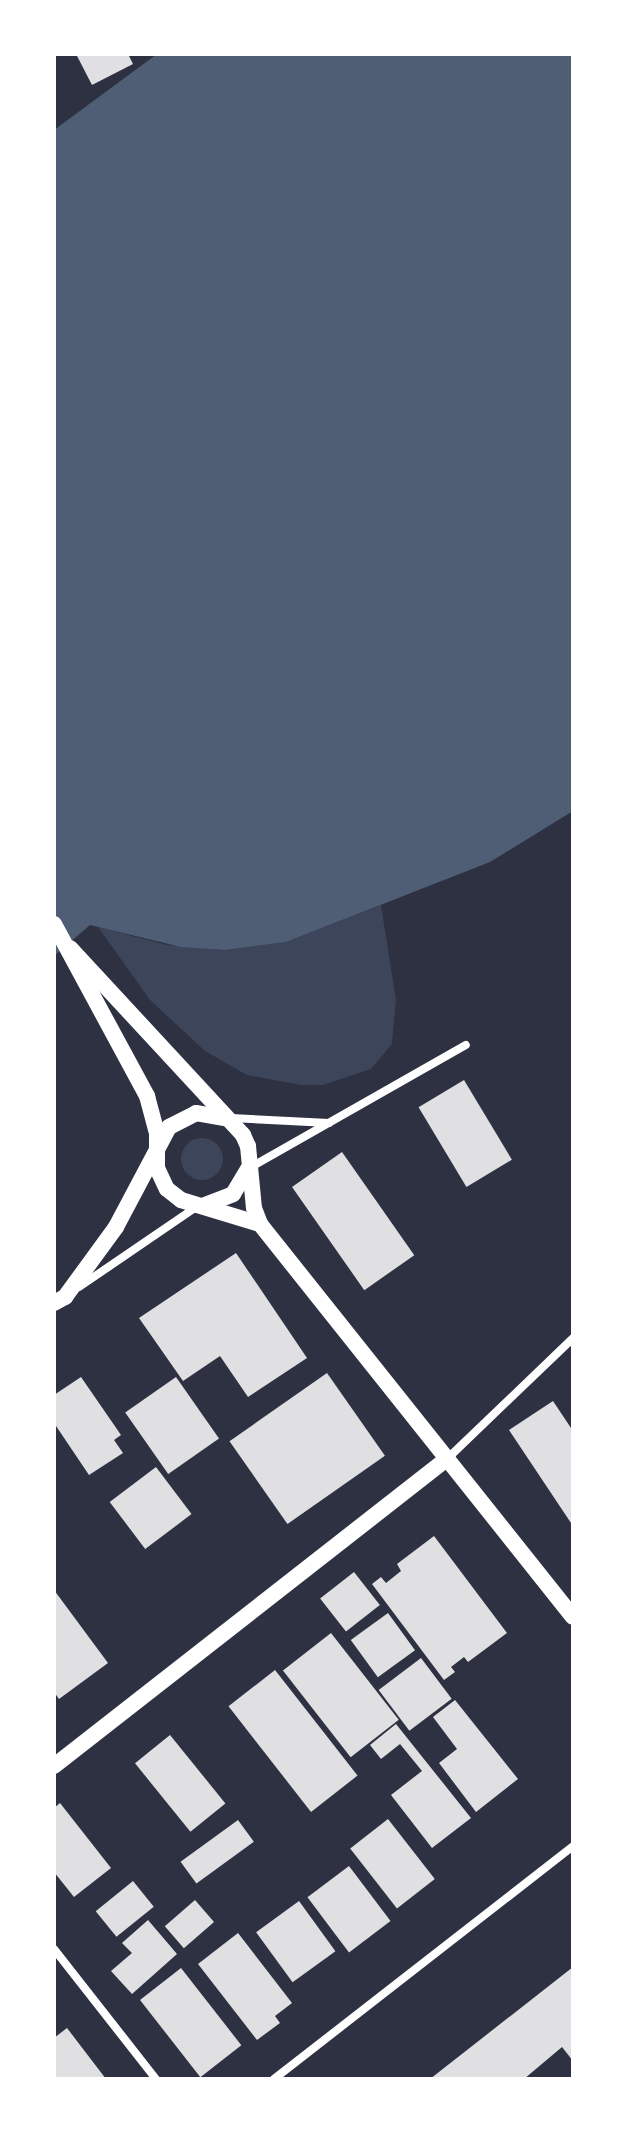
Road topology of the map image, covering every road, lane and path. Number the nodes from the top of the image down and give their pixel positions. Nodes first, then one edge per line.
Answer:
1 (54, 924) edge
2 (70, 948) junction
3 (466, 1045) dead end
4 (226, 1118) junction
5 (330, 1123) junction
6 (158, 1145) junction
7 (249, 1168) junction
8 (199, 1205) junction
9 (260, 1224) junction
10 (59, 1300) edge
11 (573, 1338) edge
12 (448, 1458) junction
13 (573, 1617) edge
14 (54, 1766) edge
15 (573, 1846) edge
16 (54, 1949) edge
17 (156, 2079) edge
18 (274, 2079) edge

1 - 2 main road
2 - 4 main road
2 - 6 main road
3 - 5 street
4 - 5 street
4 - 6 main road
4 - 7 main road
5 - 7 street
6 - 8 main road
6 - 10 main road
7 - 8 main road
7 - 9 main road
8 - 9 main road
8 - 10 street
9 - 12 main road
11 - 12 street
12 - 13 main road
12 - 14 main road
15 - 18 street
16 - 17 street

